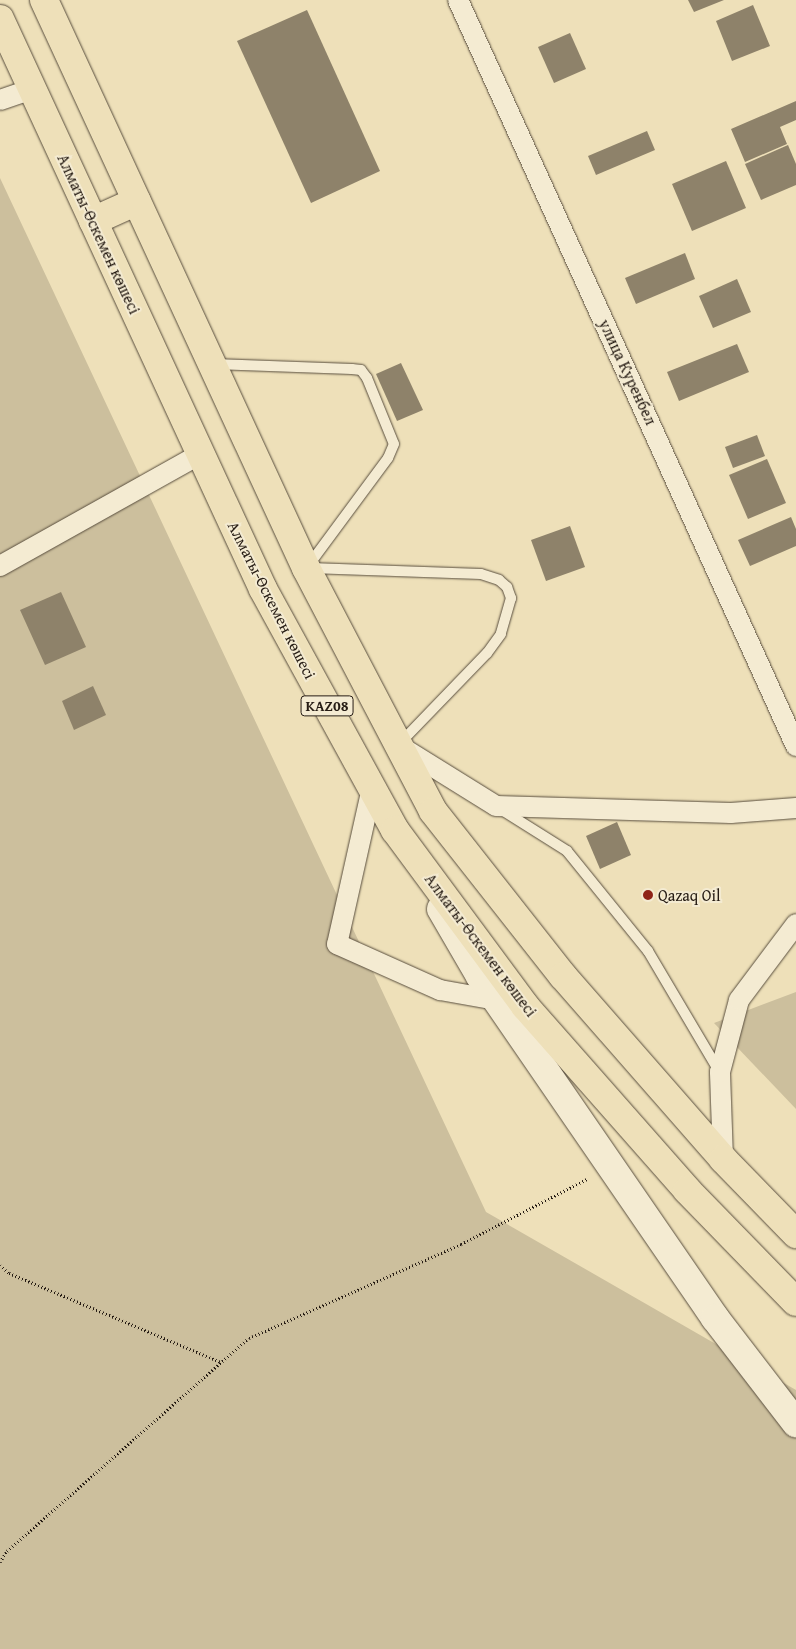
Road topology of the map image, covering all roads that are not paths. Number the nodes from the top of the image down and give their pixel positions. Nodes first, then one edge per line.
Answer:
1 (44, 0) edge
2 (458, 0) edge
3 (0, 19) edge
4 (32, 89) junction
5 (0, 100) edge
6 (137, 201) junction
7 (93, 220) junction
8 (212, 364) junction
9 (200, 454) junction
10 (0, 566) edge
11 (306, 568) junction
12 (398, 745) junction
13 (796, 746) edge
14 (372, 788) junction
15 (496, 806) junction
16 (796, 808) edge
17 (395, 830) junction
18 (796, 924) edge
19 (496, 1000) junction
20 (720, 1072) junction
21 (724, 1159) junction
22 (796, 1234) edge
23 (796, 1302) edge
24 (796, 1423) edge

1 - 6 highway, KAZ08
2 - 13 street, улица Куренбел
3 - 4 highway, Алматы-Өскемен көшесі / KAZ08
4 - 5 street
4 - 7 highway, Алматы-Өскемен көшесі / KAZ08
6 - 7 highway
6 - 8 highway, KAZ08
7 - 9 highway, Алматы-Өскемен көшесі / KAZ08
8 - 11 highway, KAZ08
8 - 11 lane
9 - 10 street
9 - 14 highway, Алматы-Өскемен көшесі / KAZ08
11 - 12 highway, KAZ08
11 - 12 lane
12 - 15 street
12 - 21 highway, KAZ08
14 - 17 highway, Алматы-Өскемен көшесі / KAZ08
14 - 19 street
15 - 16 street
15 - 20 lane
17 - 19 main road
17 - 23 highway, Алматы-Өскемен көшесі / KAZ08
18 - 20 street
19 - 24 main road
20 - 21 street
21 - 22 highway, KAZ08

